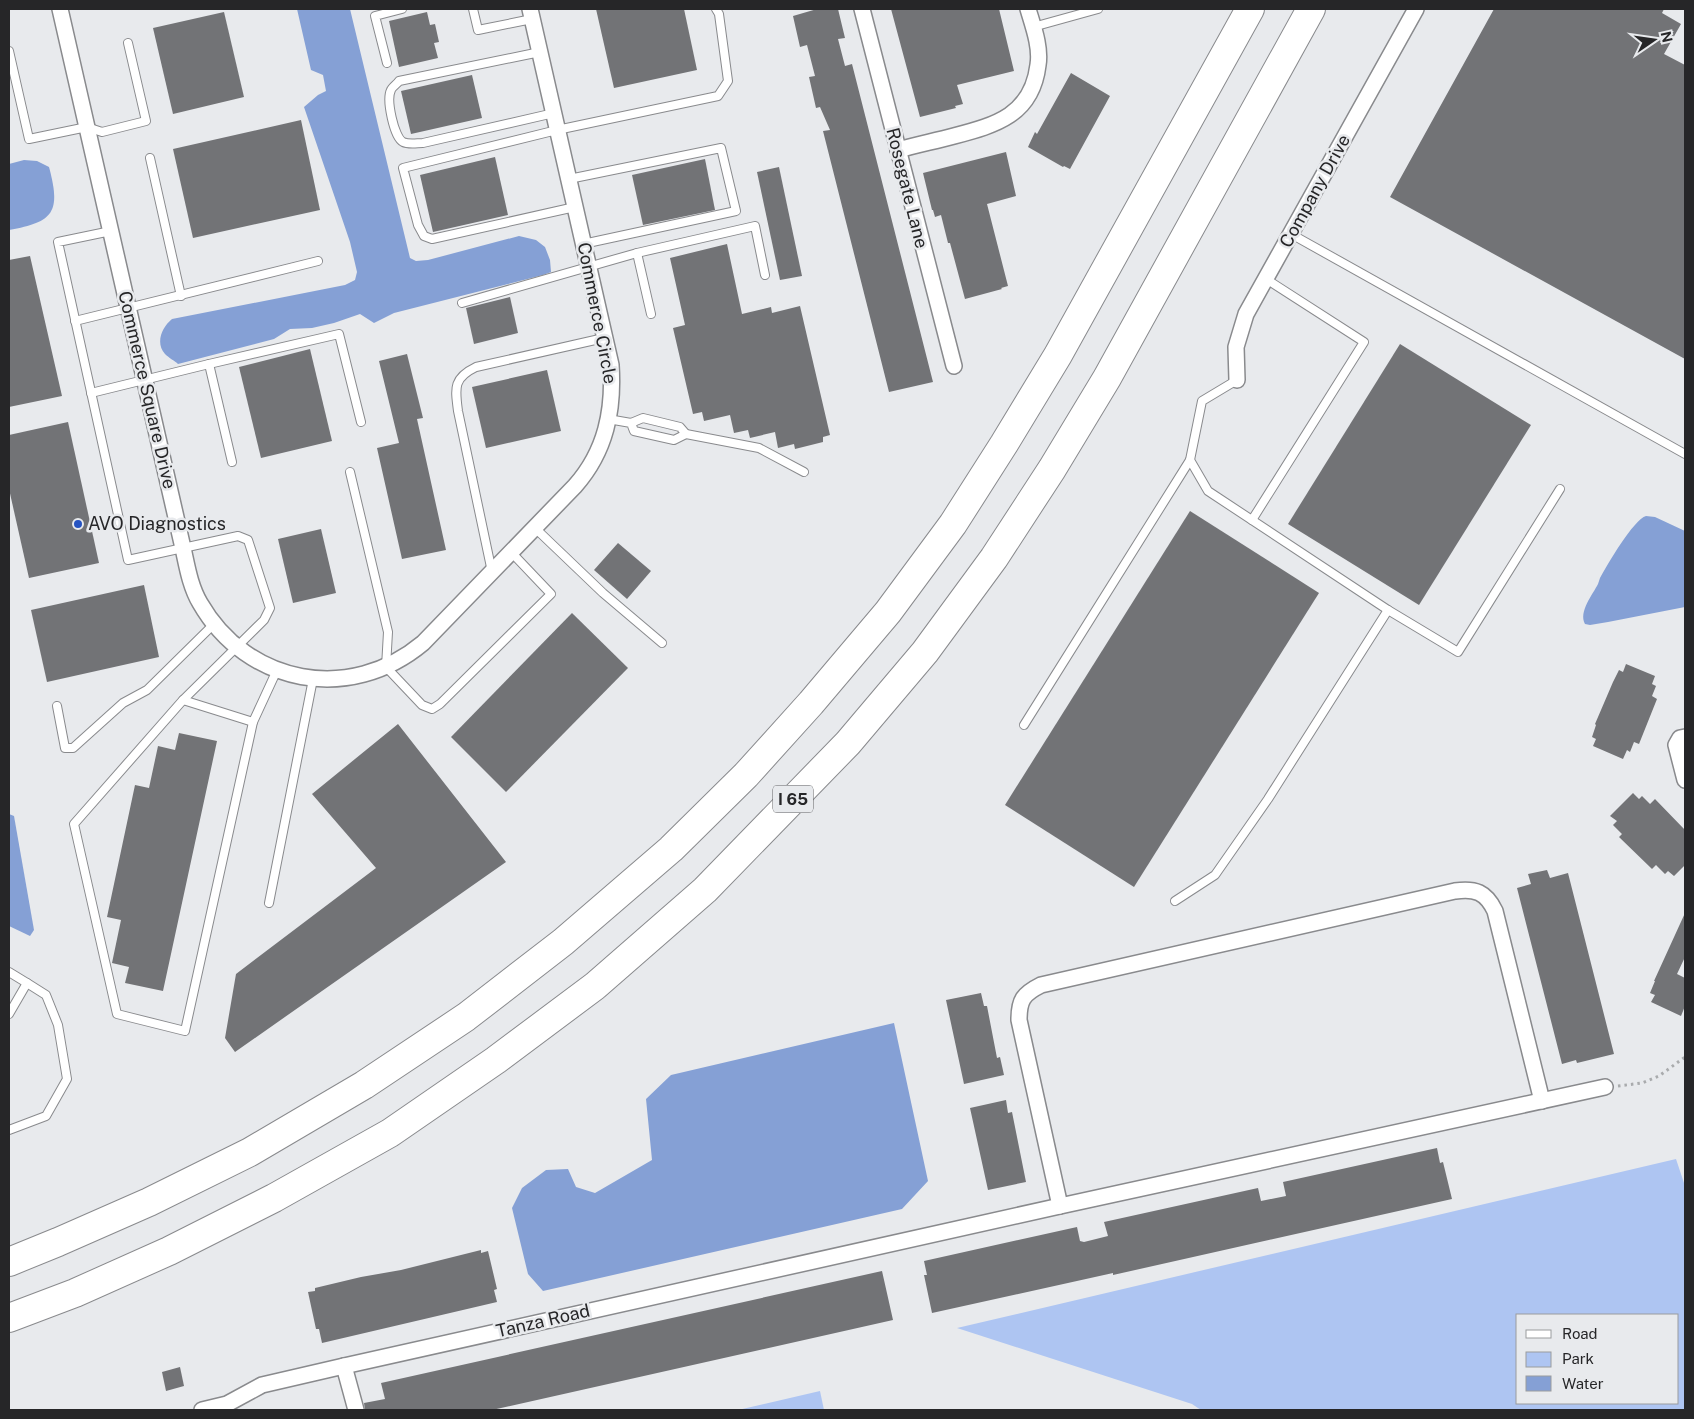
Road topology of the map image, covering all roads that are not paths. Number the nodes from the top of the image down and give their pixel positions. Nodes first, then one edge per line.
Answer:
1 (60, 9) edge
2 (402, 9) edge
3 (473, 9) edge
4 (716, 9) edge
5 (862, 9) edge
6 (1028, 9) edge
7 (1098, 9) edge
8 (1250, 9) edge
9 (1311, 9) edge
10 (1416, 9) edge
11 (531, 14) edge
12 (1033, 27) junction
13 (128, 43) dead end
14 (9, 51) edge
15 (540, 52) junction
16 (387, 63) dead end
17 (554, 113) junction
18 (87, 127) junction
19 (557, 130) junction
20 (898, 150) junction
21 (150, 158) dead end
22 (569, 178) junction
23 (575, 207) junction
24 (111, 231) junction
25 (1291, 234) junction
26 (583, 244) junction
27 (637, 253) junction
28 (318, 261) dead end
29 (589, 268) junction
30 (765, 274) dead end
31 (1266, 279) junction
32 (181, 296) junction
33 (462, 303) dead end
34 (128, 309) junction
35 (651, 314) dead end
36 (75, 321) junction
37 (604, 338) junction
38 (208, 364) junction
39 (954, 366) dead end
40 (144, 380) junction
41 (1237, 380) joint
42 (91, 393) junction
43 (608, 419) junction
44 (360, 422) dead end
45 (631, 423) junction
46 (686, 434) junction
47 (1685, 454) edge
48 (1190, 460) junction
49 (232, 462) dead end
50 (350, 472) dead end
51 (804, 472) dead end
52 (1560, 489) dead end
53 (1252, 520) junction
54 (535, 528) junction
55 (183, 548) junction
56 (511, 552) junction
57 (492, 572) junction
58 (1388, 610) junction
59 (214, 624) junction
60 (662, 643) dead end
61 (237, 647) junction
62 (386, 667) junction
63 (277, 670) junction
64 (372, 672) joint
65 (314, 679) junction
66 (182, 700) junction
67 (57, 706) dead end
68 (253, 722) junction
69 (1024, 725) dead end
70 (1685, 737) edge
71 (1685, 780) edge
72 (1175, 901) dead end
73 (269, 903) dead end
74 (9, 972) edge
75 (27, 983) junction
76 (9, 1014) edge
77 (1605, 1087) road end
78 (1542, 1101) junction
79 (9, 1130) edge
80 (1060, 1206) junction
81 (9, 1262) edge
82 (9, 1318) edge
83 (344, 1366) junction
84 (202, 1410) edge
85 (356, 1410) edge

1 - 18 street, Commerce Square Drive
2 - 16 lane
3 - 11 lane
4 - 19 lane
5 - 20 street, Rosegate Lane
6 - 12 street
7 - 12 lane
8 - 81 highway
9 - 82 highway, I 65
10 - 25 street, Company Drive
11 - 15 street, Commerce Circle
12 - 20 street
13 - 18 lane
14 - 18 lane
15 - 17 street, Commerce Circle
15 - 17 lane
17 - 19 street, Commerce Circle
18 - 24 street, Commerce Square Drive
19 - 22 street, Commerce Circle
19 - 23 lane
20 - 39 street, Rosegate Lane
21 - 32 lane
22 - 23 street, Commerce Circle
22 - 26 lane
23 - 26 street, Commerce Circle
24 - 34 street, Commerce Square Drive
24 - 36 lane
25 - 31 street, Company Drive
25 - 47 lane
26 - 29 street, Commerce Circle
27 - 29 lane
27 - 30 lane
27 - 35 lane
28 - 32 lane
29 - 33 lane
29 - 37 street, Commerce Circle
31 - 41 street, Company Drive
31 - 53 lane
32 - 34 lane
34 - 36 lane
34 - 40 street, Commerce Square Drive
36 - 42 lane
37 - 43 street, Commerce Circle
37 - 57 lane
38 - 40 lane
38 - 44 lane
38 - 49 lane
40 - 42 lane
40 - 55 street, Commerce Square Drive
41 - 48 lane
42 - 55 lane
43 - 45 lane
43 - 54 street, Commerce Circle
45 - 46 lane
45 - 46 lane
46 - 51 lane
48 - 53 lane
48 - 69 lane
50 - 62 lane
52 - 58 lane
53 - 58 lane
54 - 56 street, Commerce Circle
54 - 60 lane
55 - 59 street, Commerce Square Drive
55 - 61 lane
56 - 57 street, Commerce Circle
56 - 62 lane
57 - 62 street, Commerce Circle
58 - 72 lane
59 - 61 street, Commerce Square Drive
59 - 67 lane
61 - 63 street, Commerce Square Drive
61 - 66 lane
62 - 64 street, Commerce Circle
63 - 65 street, Commerce Square Drive
63 - 68 lane
64 - 65 street, Commerce Square Drive
65 - 73 lane
66 - 68 lane
66 - 68 lane
70 - 71 street
74 - 75 lane
75 - 76 lane
75 - 79 lane
77 - 78 street, Tanza Road
78 - 80 street, Tanza Road
78 - 80 street
80 - 83 street, Tanza Road
83 - 84 street, Tanza Road
83 - 85 street

